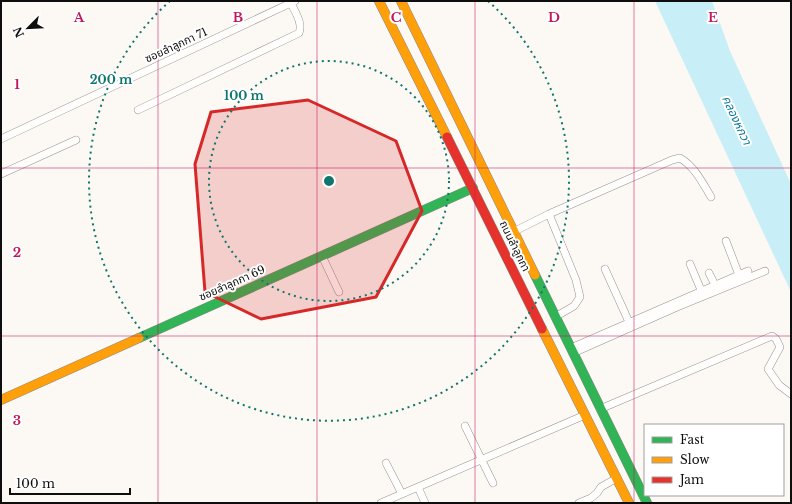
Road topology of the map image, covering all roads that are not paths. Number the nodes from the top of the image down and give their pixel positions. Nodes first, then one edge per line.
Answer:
1 (379, 1) edge
2 (401, 1) edge
3 (293, 2) edge
4 (138, 110) dead end
5 (1, 139) edge
6 (76, 140) dead end
7 (1, 174) edge
8 (473, 188) junction
9 (711, 197) dead end
10 (549, 214) junction
11 (514, 232) junction
12 (726, 241) dead end
13 (322, 256) junction
14 (690, 264) dead end
15 (605, 269) dead end
16 (748, 270) dead end
17 (765, 271) dead end
18 (533, 272) junction
19 (709, 273) dead end
20 (739, 275) junction
21 (518, 278) junction
22 (715, 285) junction
23 (701, 290) junction
24 (339, 292) dead end
25 (555, 317) junction
26 (629, 322) junction
27 (572, 351) junction
28 (791, 394) edge
29 (1, 400) edge
30 (600, 409) junction
31 (585, 414) junction
32 (466, 426) dead end
33 (482, 459) junction
34 (386, 463) dead end
35 (617, 478) junction
36 (493, 483) dead end
37 (418, 487) junction
38 (402, 494) junction
39 (380, 503) edge
40 (426, 503) edge
41 (579, 503) edge
42 (629, 503) edge
43 (647, 503) edge

1 - 8 main road, ถนนลำลูกกา
2 - 11 main road, ถนนลำลูกกา
3 - 4 street
3 - 5 street, ซอยลำลูกกา 71
6 - 7 street
8 - 13 main road, ซอยลำลูกกา 69
8 - 21 main road, ถนนลำลูกกา
9 - 10 street
10 - 11 street
10 - 25 street
11 - 18 main road, ถนนลำลูกกา
12 - 20 street
13 - 24 street
13 - 29 main road, ซอยลำลูกกา 69
14 - 23 street
15 - 26 street
16 - 20 street
17 - 27 street
18 - 21 main road
18 - 25 main road, ถนนลำลูกกา
19 - 22 street
20 - 22 street
21 - 31 main road, ถนนลำลูกกา
22 - 23 street
23 - 26 street
25 - 27 main road, ถนนลำลูกกา
26 - 27 street
27 - 30 main road, ถนนลำลูกกา
28 - 30 street
30 - 43 main road, ถนนลำลูกกา
31 - 33 street
31 - 35 main road, ถนนลำลูกกา
32 - 33 street
33 - 36 street
33 - 37 street
34 - 38 street
35 - 41 street
35 - 42 main road, ถนนลำลูกกา
37 - 38 street
37 - 40 street
38 - 39 street

